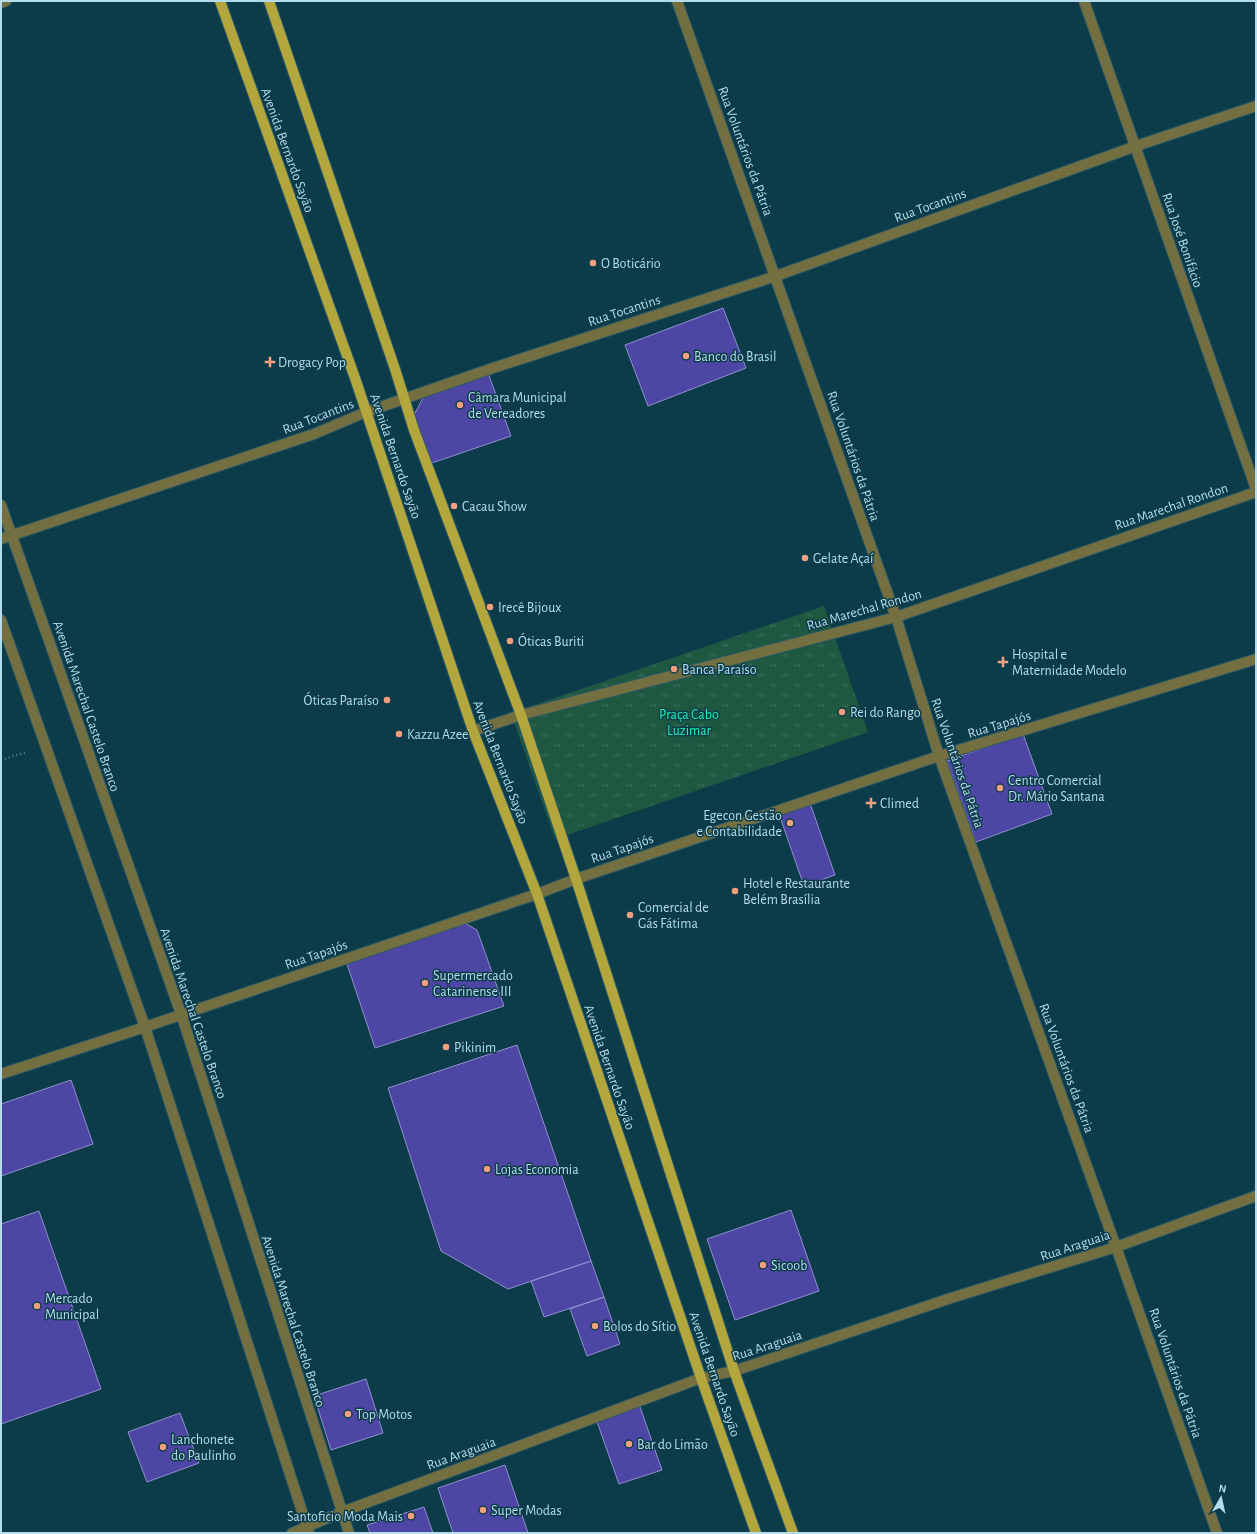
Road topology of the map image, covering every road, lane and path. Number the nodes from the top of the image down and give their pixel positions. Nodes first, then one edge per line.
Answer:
1 (6, 1) edge
2 (220, 1) edge
3 (269, 1) edge
4 (677, 1) edge
5 (1084, 1) edge
6 (1, 3) edge
7 (1256, 106) edge
8 (1136, 146) junction
9 (776, 276) junction
10 (404, 400) junction
11 (366, 412) junction
12 (1256, 490) edge
13 (1, 505) edge
14 (12, 535) junction
15 (1, 539) edge
16 (896, 617) junction
17 (1, 620) edge
18 (1256, 659) edge
19 (521, 715) junction
20 (473, 732) junction
21 (940, 756) junction
22 (576, 879) junction
23 (537, 894) junction
24 (181, 1014) junction
25 (145, 1027) junction
26 (1, 1074) edge
27 (1256, 1196) edge
28 (1116, 1247) junction
29 (734, 1371) junction
30 (701, 1378) junction
31 (342, 1512) junction
32 (308, 1530) edge
33 (292, 1533) edge
34 (349, 1533) edge
35 (756, 1533) edge
36 (794, 1533) edge
37 (1217, 1533) edge

1 - 6 street
2 - 11 main road, Avenida Bernardo Sayão
3 - 10 main road, Avenida Bernardo Sayão
4 - 9 street, Rua Voluntários da Pátria
5 - 8 street, Rua José Bonifácio
7 - 8 street, Rua Tocantins
8 - 9 street, Rua Tocantins
8 - 12 street, Rua José Bonifácio
9 - 10 street, Rua Tocantins
9 - 16 street, Rua Voluntários da Pátria
10 - 11 street, Rua Tocantins
10 - 19 main road, Avenida Bernardo Sayão
11 - 14 street, Rua Tocantins
11 - 20 main road, Avenida Bernardo Sayão
12 - 16 street, Rua Marechal Rondon
13 - 14 street, Avenida Marechal Castelo Branco
14 - 15 street, Rua Tocantins
14 - 24 street, Avenida Marechal Castelo Branco
16 - 19 street, Rua Marechal Rondon
16 - 21 street, Rua Voluntários da Pátria
17 - 25 street
18 - 21 street, Rua Tapajós
19 - 20 street, Rua Marechal Rondon
19 - 22 main road, Avenida Bernardo Sayão
20 - 23 main road, Avenida Bernardo Sayão
21 - 22 street, Rua Tapajós
21 - 28 street, Rua Voluntários da Pátria
22 - 23 street, Rua Tapajós
22 - 29 main road, Avenida Bernardo Sayão
23 - 24 street, Rua Tapajós
23 - 30 main road, Avenida Bernardo Sayão
24 - 25 street, Rua Tapajós
24 - 31 street, Avenida Marechal Castelo Branco
25 - 26 street, Rua Tapajós
25 - 32 street
27 - 28 street, Rua Araguaia
28 - 29 street, Rua Araguaia
28 - 37 street, Rua Voluntários da Pátria
29 - 30 street, Rua Araguaia
29 - 36 main road, Avenida Bernardo Sayão
30 - 31 street, Rua Araguaia
30 - 35 main road, Avenida Bernardo Sayão
31 - 32 street, Rua Araguaia
31 - 34 street, Avenida Marechal Castelo Branco
32 - 33 street, Rua Araguaia

